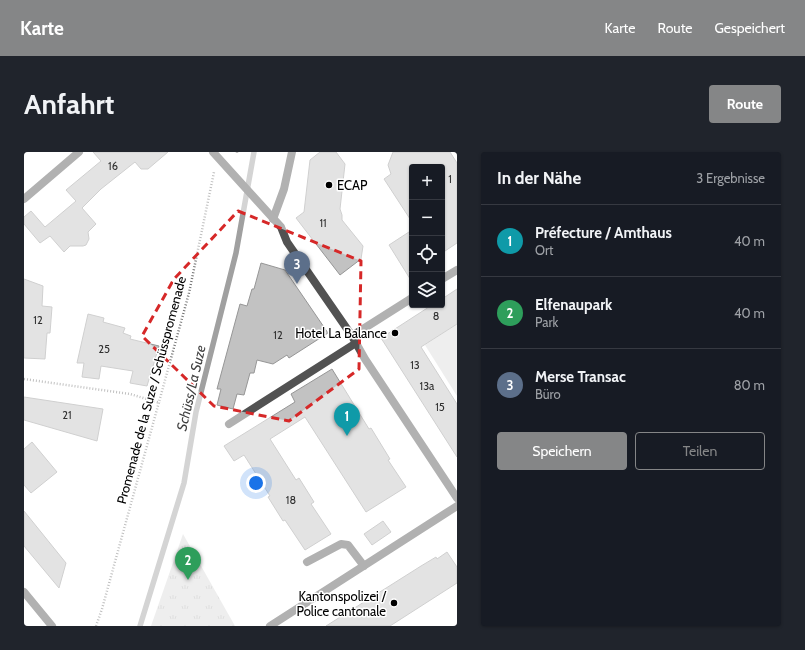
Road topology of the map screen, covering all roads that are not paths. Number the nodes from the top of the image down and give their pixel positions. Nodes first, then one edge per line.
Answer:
1 (79, 152) edge
2 (292, 152) edge
3 (215, 154) edge
4 (24, 199) edge
5 (273, 219) junction
6 (457, 270) edge
7 (445, 277) edge
8 (409, 300) edge
9 (354, 339) junction
10 (229, 424) dead end
11 (457, 498) edge
12 (457, 506) edge
13 (307, 562) dead end
14 (364, 566) junction
15 (24, 592) edge
16 (52, 626) edge
17 (270, 626) edge

1 - 4 street
2 - 5 street
3 - 5 street
5 - 9 street
6 - 7 street
8 - 9 street
9 - 10 street
9 - 11 street
12 - 14 street
13 - 14 street
14 - 17 street
15 - 16 street

